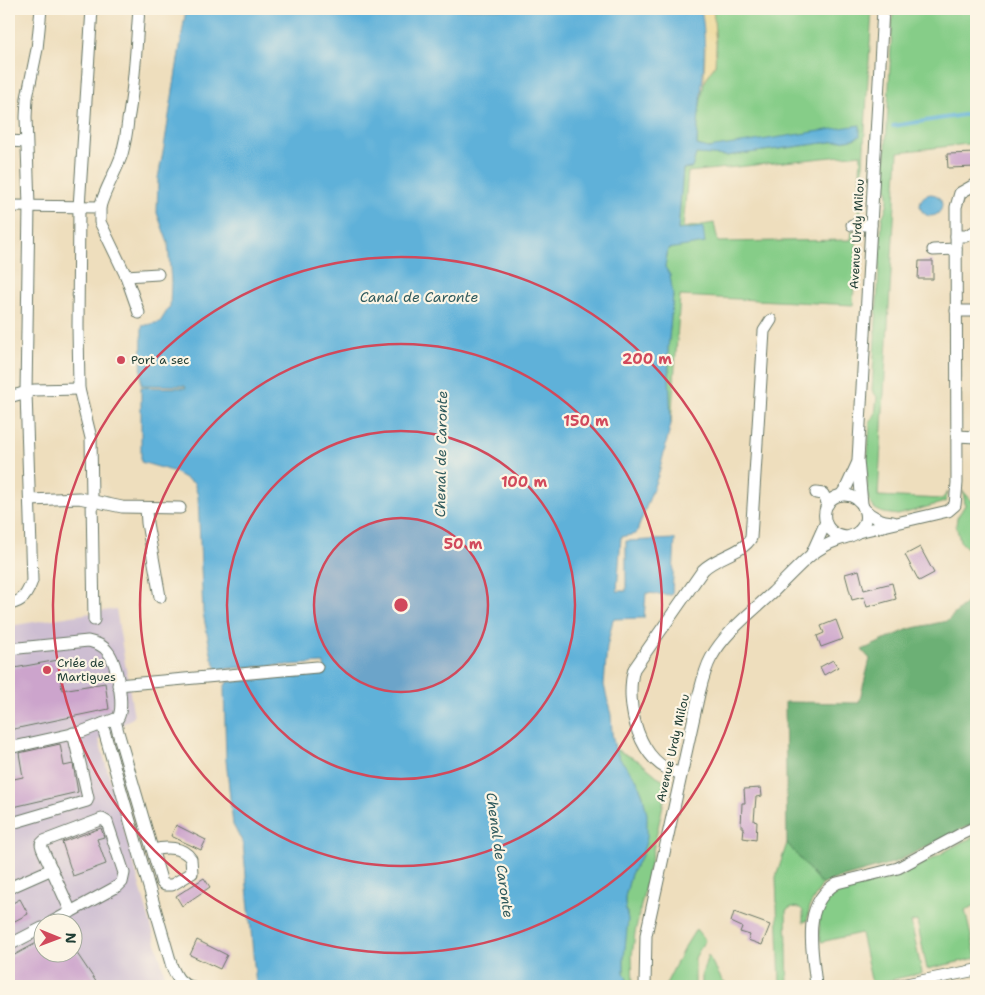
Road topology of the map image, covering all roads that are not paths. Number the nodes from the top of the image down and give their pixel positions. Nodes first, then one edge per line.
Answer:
1 (41, 9) edge
2 (92, 9) edge
3 (138, 9) edge
4 (884, 9) edge
5 (9, 141) edge
6 (26, 142) junction
7 (976, 184) edge
8 (9, 206) edge
9 (30, 206) junction
10 (79, 207) junction
11 (100, 207) junction
12 (852, 225) dead end
13 (871, 225) junction
14 (976, 231) edge
15 (956, 236) junction
16 (956, 249) junction
17 (933, 250) dead end
18 (158, 274) dead end
19 (126, 276) junction
20 (956, 311) junction
21 (976, 312) edge
22 (139, 313) dead end
23 (771, 320) dead end
24 (79, 389) junction
25 (26, 392) junction
26 (9, 397) edge
27 (957, 436) junction
28 (976, 437) edge
29 (858, 460) junction
30 (816, 493) dead end
31 (841, 495) junction
32 (30, 500) junction
33 (92, 500) junction
34 (828, 504) junction
35 (863, 506) junction
36 (146, 508) junction
37 (180, 508) dead end
38 (898, 522) junction
39 (825, 524) junction
40 (858, 532) junction
41 (847, 537) junction
42 (811, 555) junction
43 (160, 597) dead end
44 (9, 604) edge
45 (94, 620) dead end
46 (9, 649) edge
47 (317, 667) dead end
48 (118, 685) junction
49 (115, 720) junction
50 (102, 724) junction
51 (73, 733) junction
52 (9, 748) edge
53 (681, 773) junction
54 (9, 824) edge
55 (976, 827) edge
56 (153, 850) dead end
57 (52, 869) junction
58 (9, 888) edge
59 (71, 912) joint
60 (32, 933) edge
61 (9, 946) edge
62 (976, 970) edge
63 (190, 986) edge
64 (645, 986) edge
65 (816, 986) edge
66 (896, 986) edge

1 - 6 street
2 - 10 street
3 - 11 street
4 - 13 street, Avenue Urdy Milou
5 - 6 street
6 - 9 street
7 - 15 street
8 - 9 street
9 - 10 street
9 - 25 street
10 - 11 street
10 - 24 street
11 - 19 street
12 - 13 street
13 - 29 street, Avenue Urdy Milou
14 - 15 street
15 - 16 street
16 - 17 street
16 - 20 street
18 - 19 street
19 - 22 street
20 - 21 street
20 - 27 street
23 - 53 street
24 - 25 street
24 - 33 street
25 - 26 street
25 - 32 street
27 - 28 street
27 - 38 street
29 - 31 street, Avenue Urdy Milou
29 - 35 street, Avenue Urdy Milou
30 - 34 street
31 - 34 street
31 - 35 street
32 - 33 street
32 - 44 street
33 - 36 street
33 - 45 street
34 - 39 street
35 - 38 street
35 - 40 street
36 - 37 street
36 - 43 street
38 - 40 street
39 - 41 street
39 - 42 street, Avenue Urdy Milou
40 - 41 street
41 - 42 street, Avenue Urdy Milou
42 - 53 street, Avenue Urdy Milou
46 - 48 street
47 - 48 street
48 - 49 street
49 - 50 street
49 - 56 street
50 - 51 street
50 - 63 street
51 - 52 street
51 - 54 street
53 - 64 street, Avenue Urdy Milou
55 - 65 street
57 - 58 street
57 - 59 street
57 - 59 street
60 - 61 street
62 - 66 street

